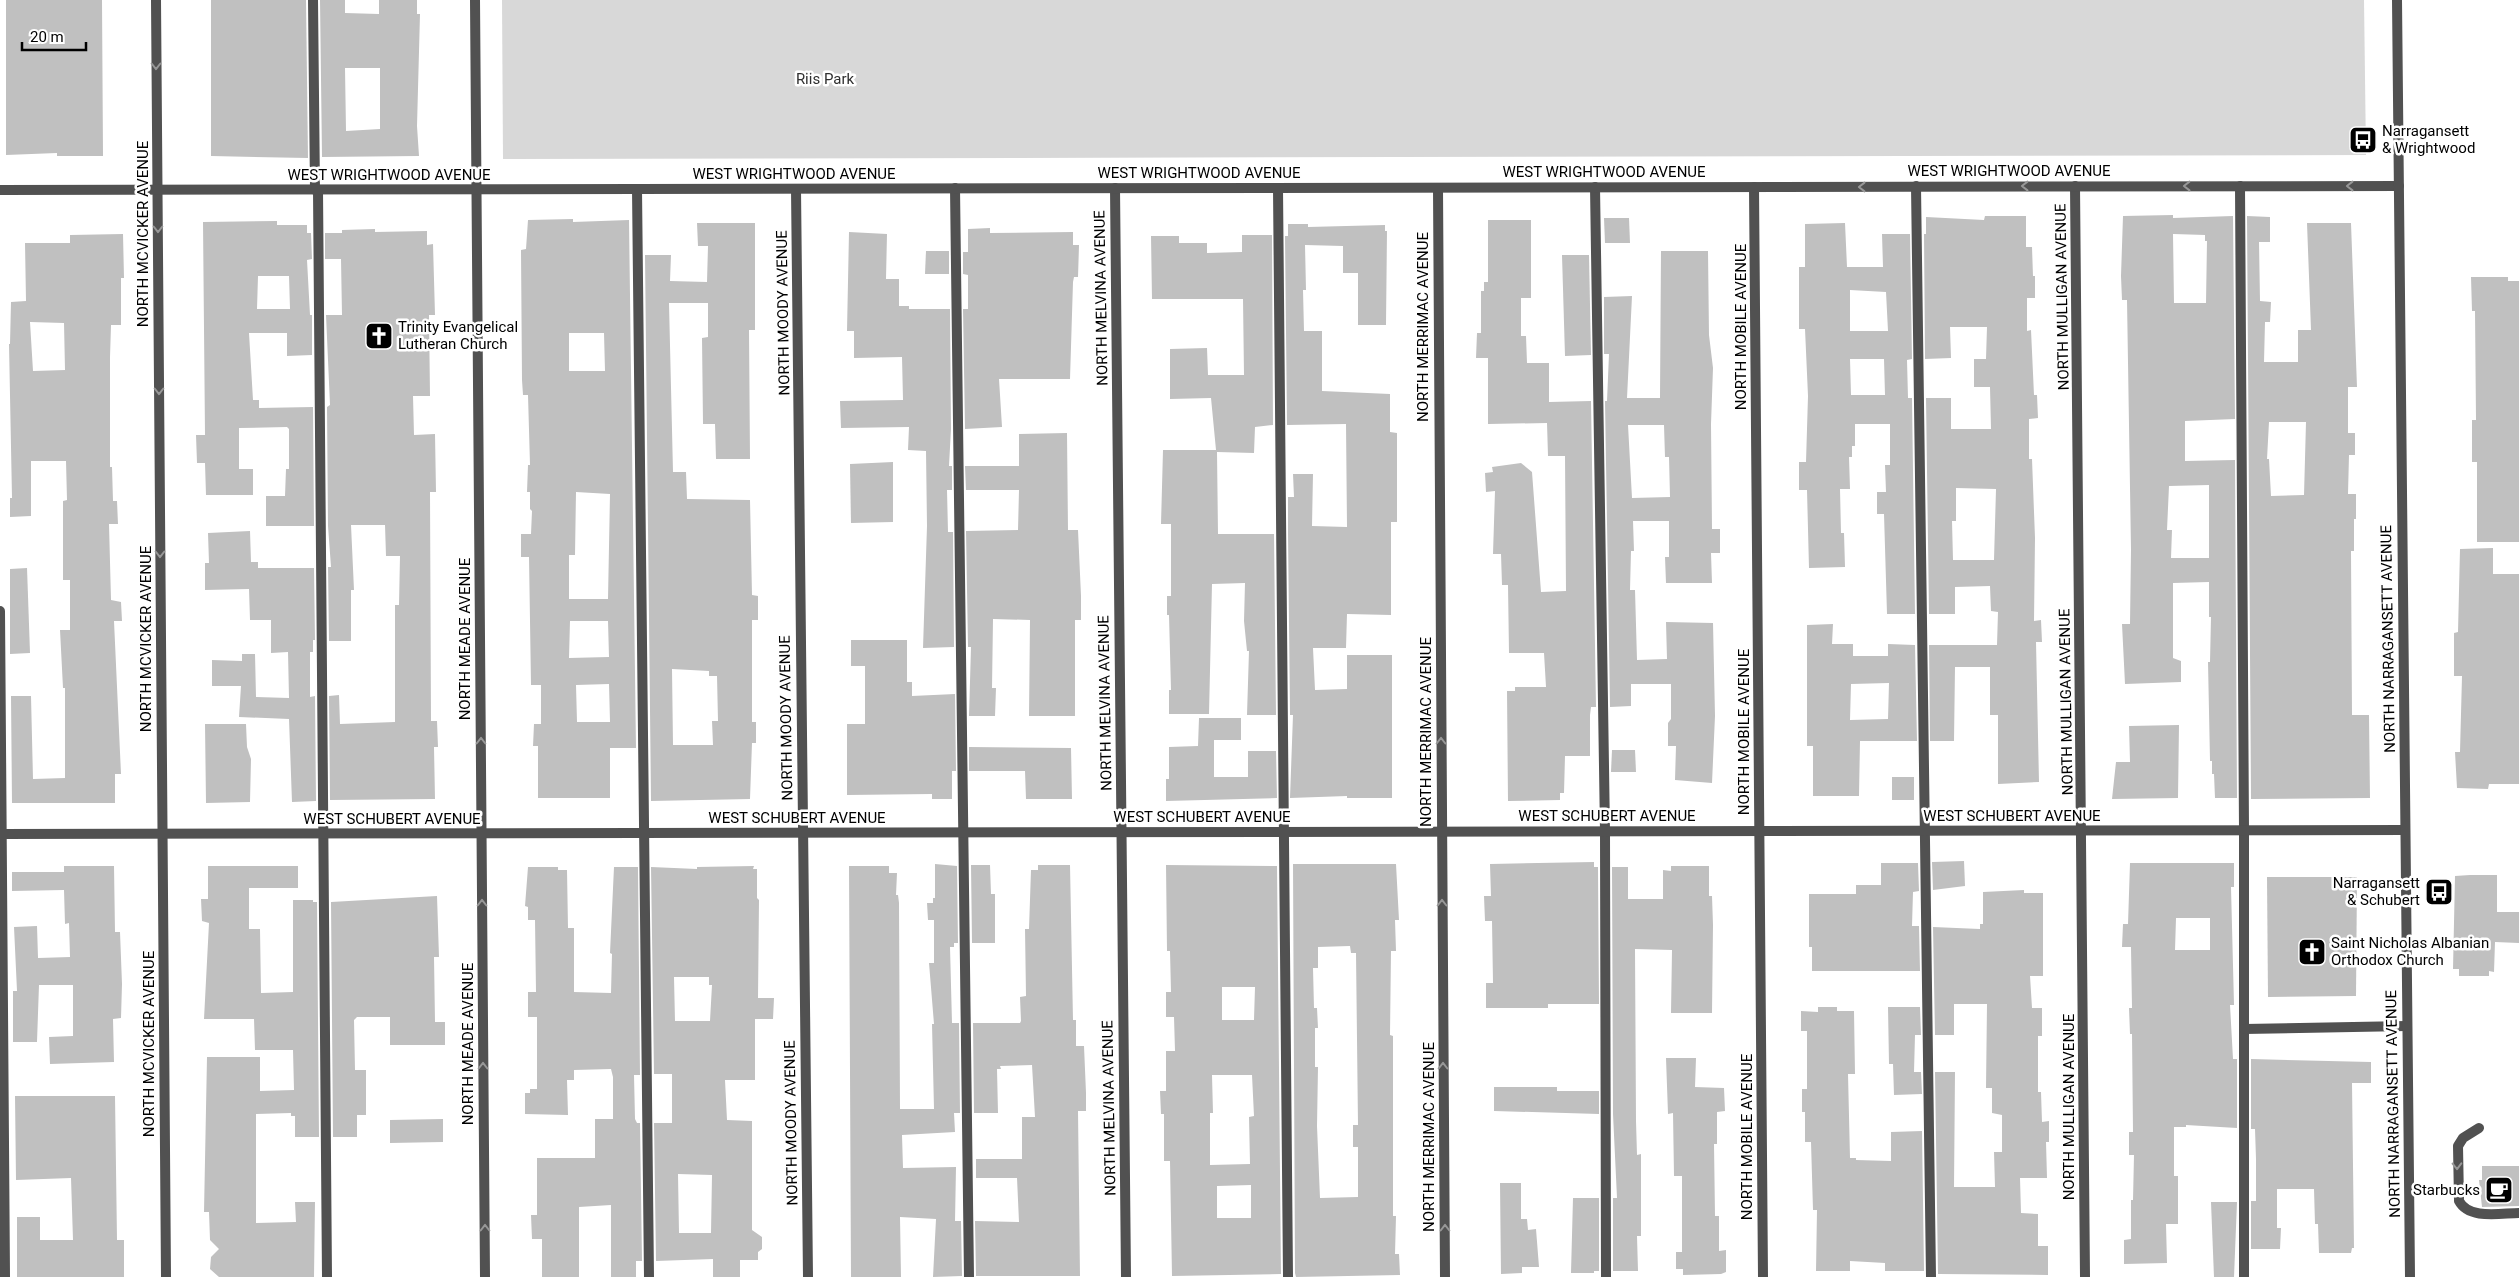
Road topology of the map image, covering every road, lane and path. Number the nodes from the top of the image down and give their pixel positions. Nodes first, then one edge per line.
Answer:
1 (156, 0) edge
2 (313, 0) edge
3 (475, 0) edge
4 (2397, 0) edge
5 (1916, 186) junction
6 (2075, 186) junction
7 (2240, 186) junction
8 (2398, 186) junction
9 (1595, 187) junction
10 (1754, 187) junction
11 (955, 188) junction
12 (1115, 188) junction
13 (1278, 188) junction
14 (1438, 188) junction
15 (637, 189) junction
16 (796, 189) junction
17 (0, 190) edge
18 (157, 190) junction
19 (317, 190) junction
20 (477, 190) junction
21 (0, 611) edge
22 (2083, 830) junction
23 (2244, 830) junction
24 (2405, 830) junction
25 (1605, 831) junction
26 (1760, 831) junction
27 (1926, 831) junction
28 (964, 832) junction
29 (1122, 832) junction
30 (1284, 832) junction
31 (1442, 832) junction
32 (646, 833) junction
33 (802, 833) junction
34 (1, 834) edge
35 (162, 834) junction
36 (324, 834) junction
37 (482, 834) junction
38 (2407, 1026) junction
39 (2244, 1028) junction
40 (2480, 1128) dead end
41 (2519, 1213) edge
42 (5, 1277) edge
43 (166, 1277) edge
44 (327, 1277) edge
45 (485, 1277) edge
46 (649, 1277) edge
47 (808, 1277) edge
48 (969, 1277) edge
49 (1126, 1277) edge
50 (1288, 1277) edge
51 (1445, 1277) edge
52 (1606, 1277) edge
53 (1763, 1277) edge
54 (1931, 1277) edge
55 (2085, 1277) edge
56 (2244, 1277) edge
57 (2410, 1277) edge

1 -> 18 street, NORTH MCVICKER AVENUE
2 - 19 street
3 - 20 street, NORTH MEADE AVENUE
4 - 8 street, NORTH NARRAGANSETT AVENUE
6 -> 5 street, WEST WRIGHTWOOD AVENUE
5 -> 10 street, WEST WRIGHTWOOD AVENUE
5 - 27 street
7 -> 6 street, WEST WRIGHTWOOD AVENUE
6 - 22 street, NORTH MULLIGAN AVENUE
8 -> 7 street, WEST WRIGHTWOOD AVENUE
7 - 23 street
8 - 24 street, NORTH NARRAGANSETT AVENUE
9 - 10 street, WEST WRIGHTWOOD AVENUE
9 - 14 street, WEST WRIGHTWOOD AVENUE
9 - 25 street
10 - 26 street, NORTH MOBILE AVENUE
11 - 12 street, WEST WRIGHTWOOD AVENUE
11 - 16 street, WEST WRIGHTWOOD AVENUE
11 - 28 street
12 - 13 street, WEST WRIGHTWOOD AVENUE
12 - 29 street, NORTH MELVINA AVENUE
13 - 14 street, WEST WRIGHTWOOD AVENUE
13 - 30 street
31 -> 14 street, NORTH MERRIMAC AVENUE
15 - 16 street, WEST WRIGHTWOOD AVENUE
15 - 20 street, WEST WRIGHTWOOD AVENUE
15 - 32 street
16 - 33 street, NORTH MOODY AVENUE
17 - 18 street, WEST WRIGHTWOOD AVENUE
18 - 19 street, WEST WRIGHTWOOD AVENUE
18 -> 35 street, NORTH MCVICKER AVENUE
19 - 20 street, WEST WRIGHTWOOD AVENUE
19 - 36 street
37 -> 20 street, NORTH MEADE AVENUE
21 - 34 street
22 - 23 street, WEST SCHUBERT AVENUE
22 - 27 street, WEST SCHUBERT AVENUE
22 - 55 street, NORTH MULLIGAN AVENUE
23 - 24 street, WEST SCHUBERT AVENUE
23 - 39 street
24 - 38 street, NORTH NARRAGANSETT AVENUE
25 - 26 street, WEST SCHUBERT AVENUE
25 - 31 street, WEST SCHUBERT AVENUE
25 - 52 street
26 - 27 street, WEST SCHUBERT AVENUE
26 - 53 street, NORTH MOBILE AVENUE
27 - 54 street
28 - 29 street, WEST SCHUBERT AVENUE
28 - 33 street, WEST SCHUBERT AVENUE
28 - 48 street
29 - 30 street, WEST SCHUBERT AVENUE
29 - 49 street, NORTH MELVINA AVENUE
30 - 31 street, WEST SCHUBERT AVENUE
30 - 50 street
51 -> 31 street, NORTH MERRIMAC AVENUE
32 - 33 street, WEST SCHUBERT AVENUE
32 - 37 street, WEST SCHUBERT AVENUE
32 - 46 street
33 - 47 street, NORTH MOODY AVENUE
34 - 35 street, WEST SCHUBERT AVENUE
34 - 42 street
35 - 36 street, WEST SCHUBERT AVENUE
35 - 43 street, NORTH MCVICKER AVENUE
36 - 37 street, WEST SCHUBERT AVENUE
36 - 44 street
45 -> 37 street, NORTH MEADE AVENUE
38 - 39 street
38 - 57 street, NORTH NARRAGANSETT AVENUE
39 - 56 street
40 -> 41 street

